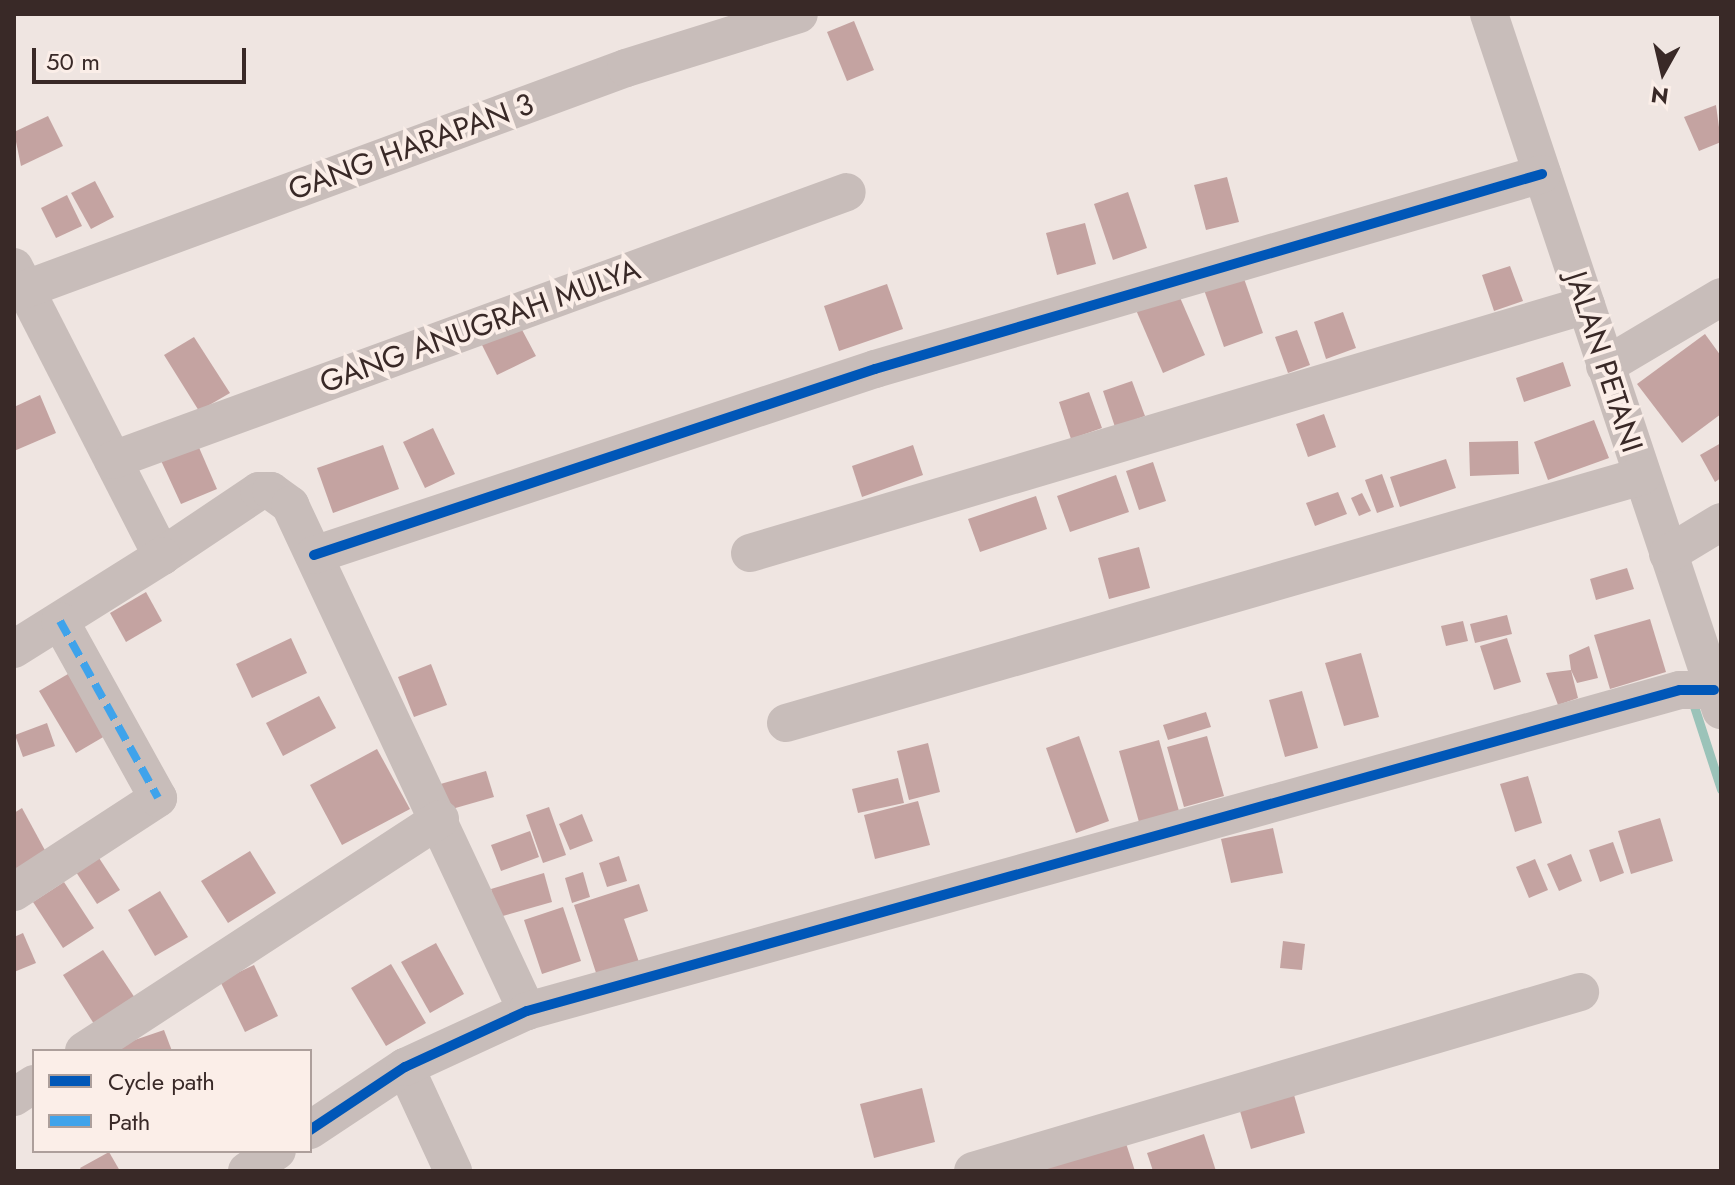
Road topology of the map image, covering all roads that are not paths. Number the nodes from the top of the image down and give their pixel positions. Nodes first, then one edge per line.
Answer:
1 (799, 14) edge
2 (1489, 14) edge
3 (1530, 177) junction
4 (847, 192) dead end
5 (20, 278) edge
6 (1721, 297) edge
7 (1574, 309) junction
8 (1605, 366) junction
9 (113, 460) junction
10 (1642, 476) junction
11 (1721, 522) edge
12 (750, 553) dead end
13 (1668, 554) junction
14 (314, 555) junction
15 (162, 556) junction
16 (60, 621) junction
17 (14, 649) edge
18 (1705, 695) edge
19 (786, 723) dead end
20 (440, 819) junction
21 (14, 892) edge
22 (1580, 992) dead end
23 (527, 1011) junction
24 (87, 1049) edge
25 (405, 1067) junction
26 (32, 1085) edge
27 (14, 1097) edge
28 (312, 1129) edge
29 (274, 1153) edge
30 (247, 1171) edge
31 (453, 1171) edge
32 (973, 1171) edge

1 - 5 street, GANG HARAPAN 3
2 - 3 street, JALAN PETANI
3 - 7 street, JALAN PETANI
3 - 14 street
4 - 9 street, GANG ANUGRAH MULYA
5 - 9 street
6 - 8 street
7 - 8 street, JALAN PETANI
7 - 12 street
8 - 10 street, JALAN PETANI
9 - 15 street
10 - 13 street, JALAN PETANI
10 - 19 street
11 - 13 street
13 - 18 street, JALAN PETANI
14 - 15 street
14 - 20 street
15 - 16 street
16 - 17 street
16 - 21 street
18 - 23 street
20 - 23 street
20 - 24 street
22 - 32 street
23 - 25 street
25 - 28 street
25 - 31 street
26 - 27 street
29 - 30 street

